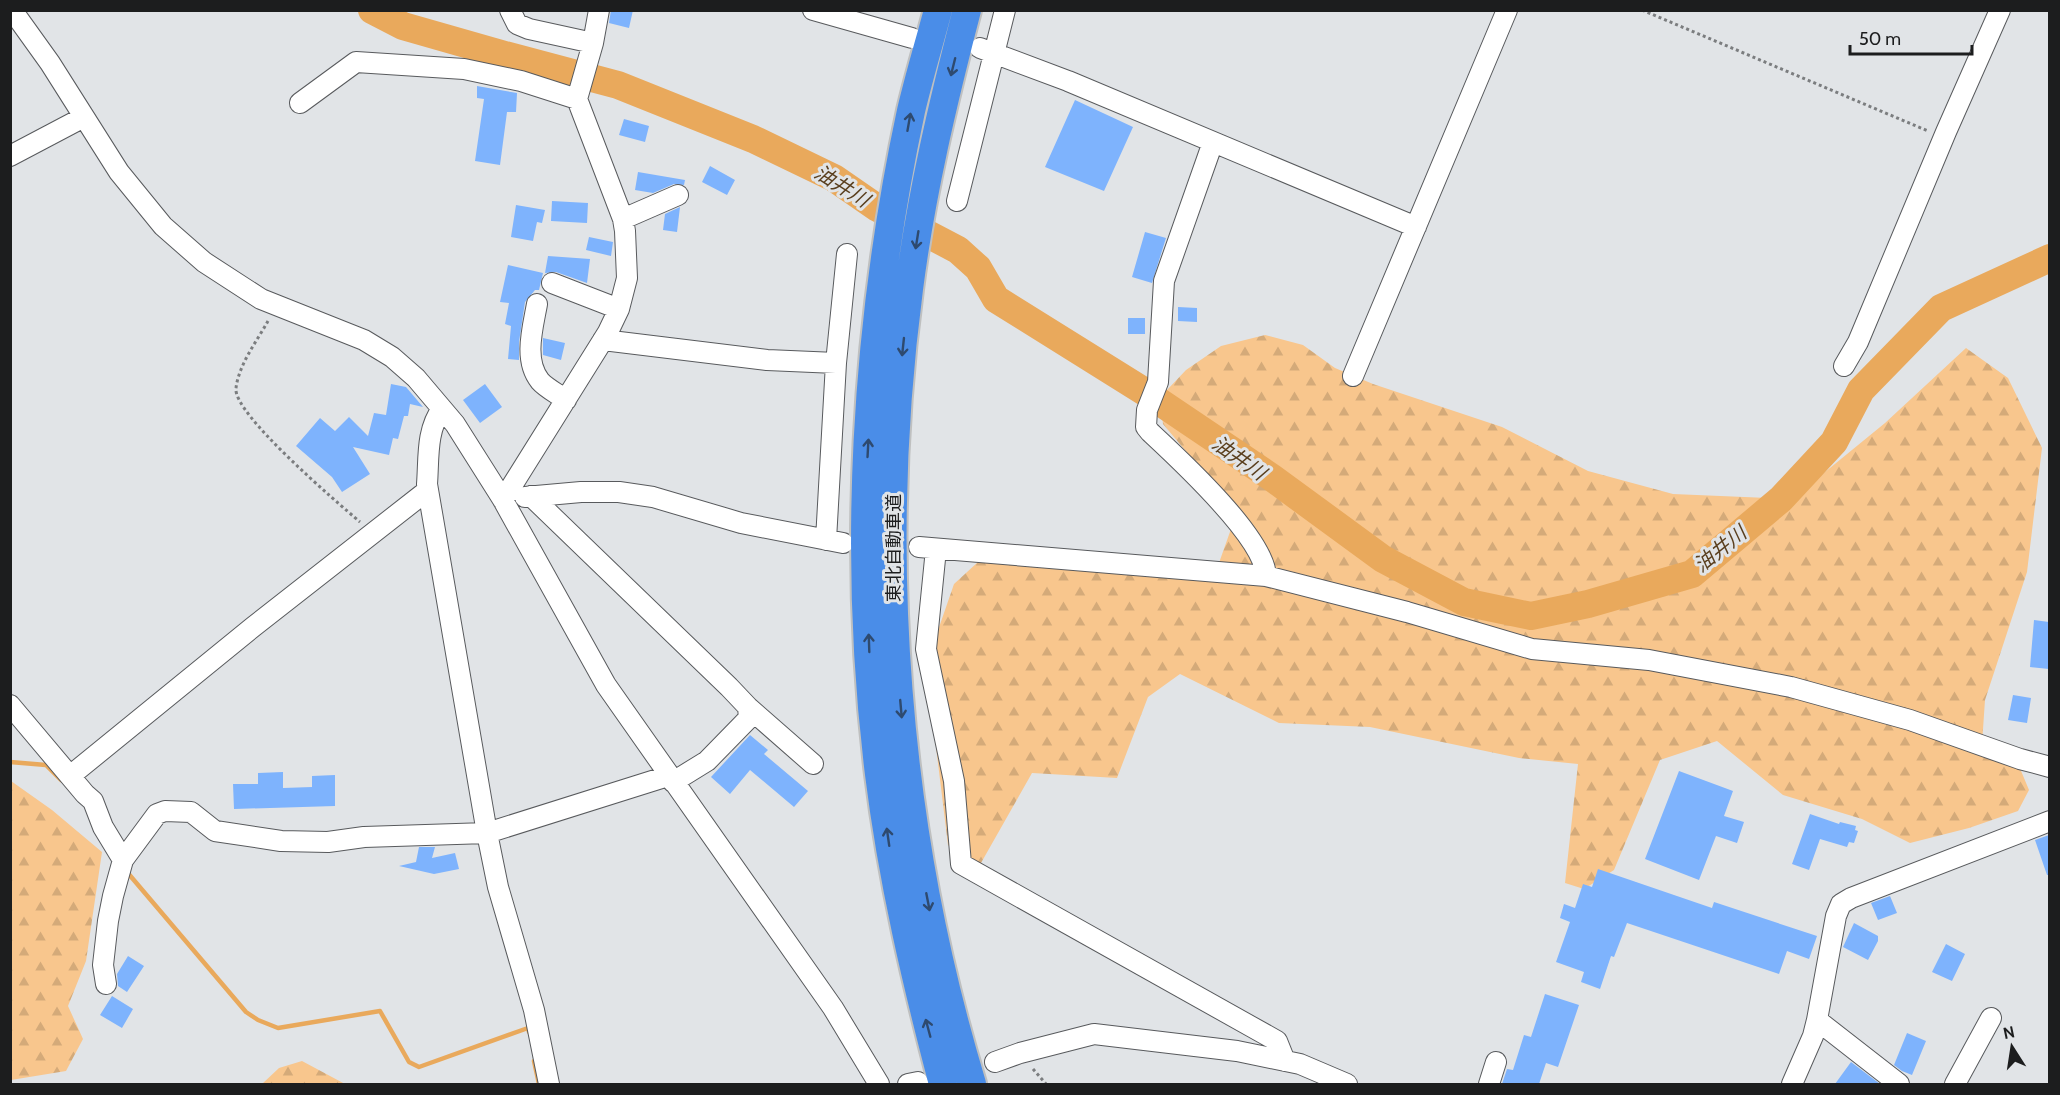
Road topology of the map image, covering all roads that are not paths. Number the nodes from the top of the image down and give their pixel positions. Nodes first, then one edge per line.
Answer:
1 (12, 10) edge
2 (510, 10) edge
3 (598, 10) edge
4 (813, 10) edge
5 (938, 10) edge
6 (967, 10) edge
7 (1005, 10) edge
8 (1507, 10) edge
9 (2000, 10) edge
10 (912, 38) dead end
11 (592, 47) junction
12 (987, 50) junction
13 (579, 91) junction
14 (300, 104) dead end
15 (84, 117) junction
16 (1213, 142) junction
17 (10, 156) edge
18 (678, 195) dead end
19 (957, 201) dead end
20 (623, 219) junction
21 (1416, 227) junction
22 (847, 254) dead end
23 (552, 283) dead end
24 (537, 304) dead end
25 (619, 309) junction
26 (603, 339) junction
27 (836, 363) junction
28 (1844, 366) dead end
29 (1353, 376) dead end
30 (566, 400) junction
31 (442, 409) junction
32 (428, 490) junction
33 (531, 496) junction
34 (503, 500) junction
35 (1266, 576) junction
36 (10, 705) edge
37 (748, 708) junction
38 (813, 764) dead end
39 (2049, 767) edge
40 (70, 776) junction
41 (671, 779) junction
42 (2049, 821) edge
43 (487, 833) junction
44 (123, 860) junction
45 (106, 984) dead end
46 (1991, 1018) dead end
47 (1817, 1020) junction
48 (1285, 1061) junction
49 (995, 1062) dead end
50 (1496, 1062) dead end
51 (549, 1084) edge
52 (879, 1084) edge
53 (923, 1084) edge
54 (972, 1084) edge
55 (1347, 1084) edge
56 (1489, 1084) edge
57 (1792, 1084) edge
58 (1899, 1084) edge
59 (1955, 1084) edge

1 - 15 street
2 - 11 street
3 - 11 street
4 - 10 street
53 -> 5 highway, 東北自動車道
6 -> 54 highway, 東北自動車道
7 - 12 street
8 - 21 street
9 - 28 street
11 - 13 street
12 - 16 street
12 - 19 street
13 - 14 street
13 - 20 street
15 - 17 street
15 - 31 street
16 - 21 street
16 - 35 street
18 - 20 street
20 - 25 street
21 - 29 street
22 - 27 street
23 - 25 street
24 - 30 street
25 - 26 street
26 - 27 street
26 - 30 street
27 - 33 street
30 - 34 street
31 - 32 street
31 - 34 street
32 - 40 street
32 - 43 street
33 - 34 street
33 - 37 street
34 - 41 street
35 - 39 street
35 - 48 street
36 - 40 street
37 - 38 street
37 - 41 street
40 - 44 street
41 - 43 street
41 - 52 street
42 - 47 street
43 - 44 street
43 - 51 street
44 - 45 street
46 - 59 street
47 - 57 street
47 - 58 street
48 - 49 street
48 - 55 street
50 - 56 street

